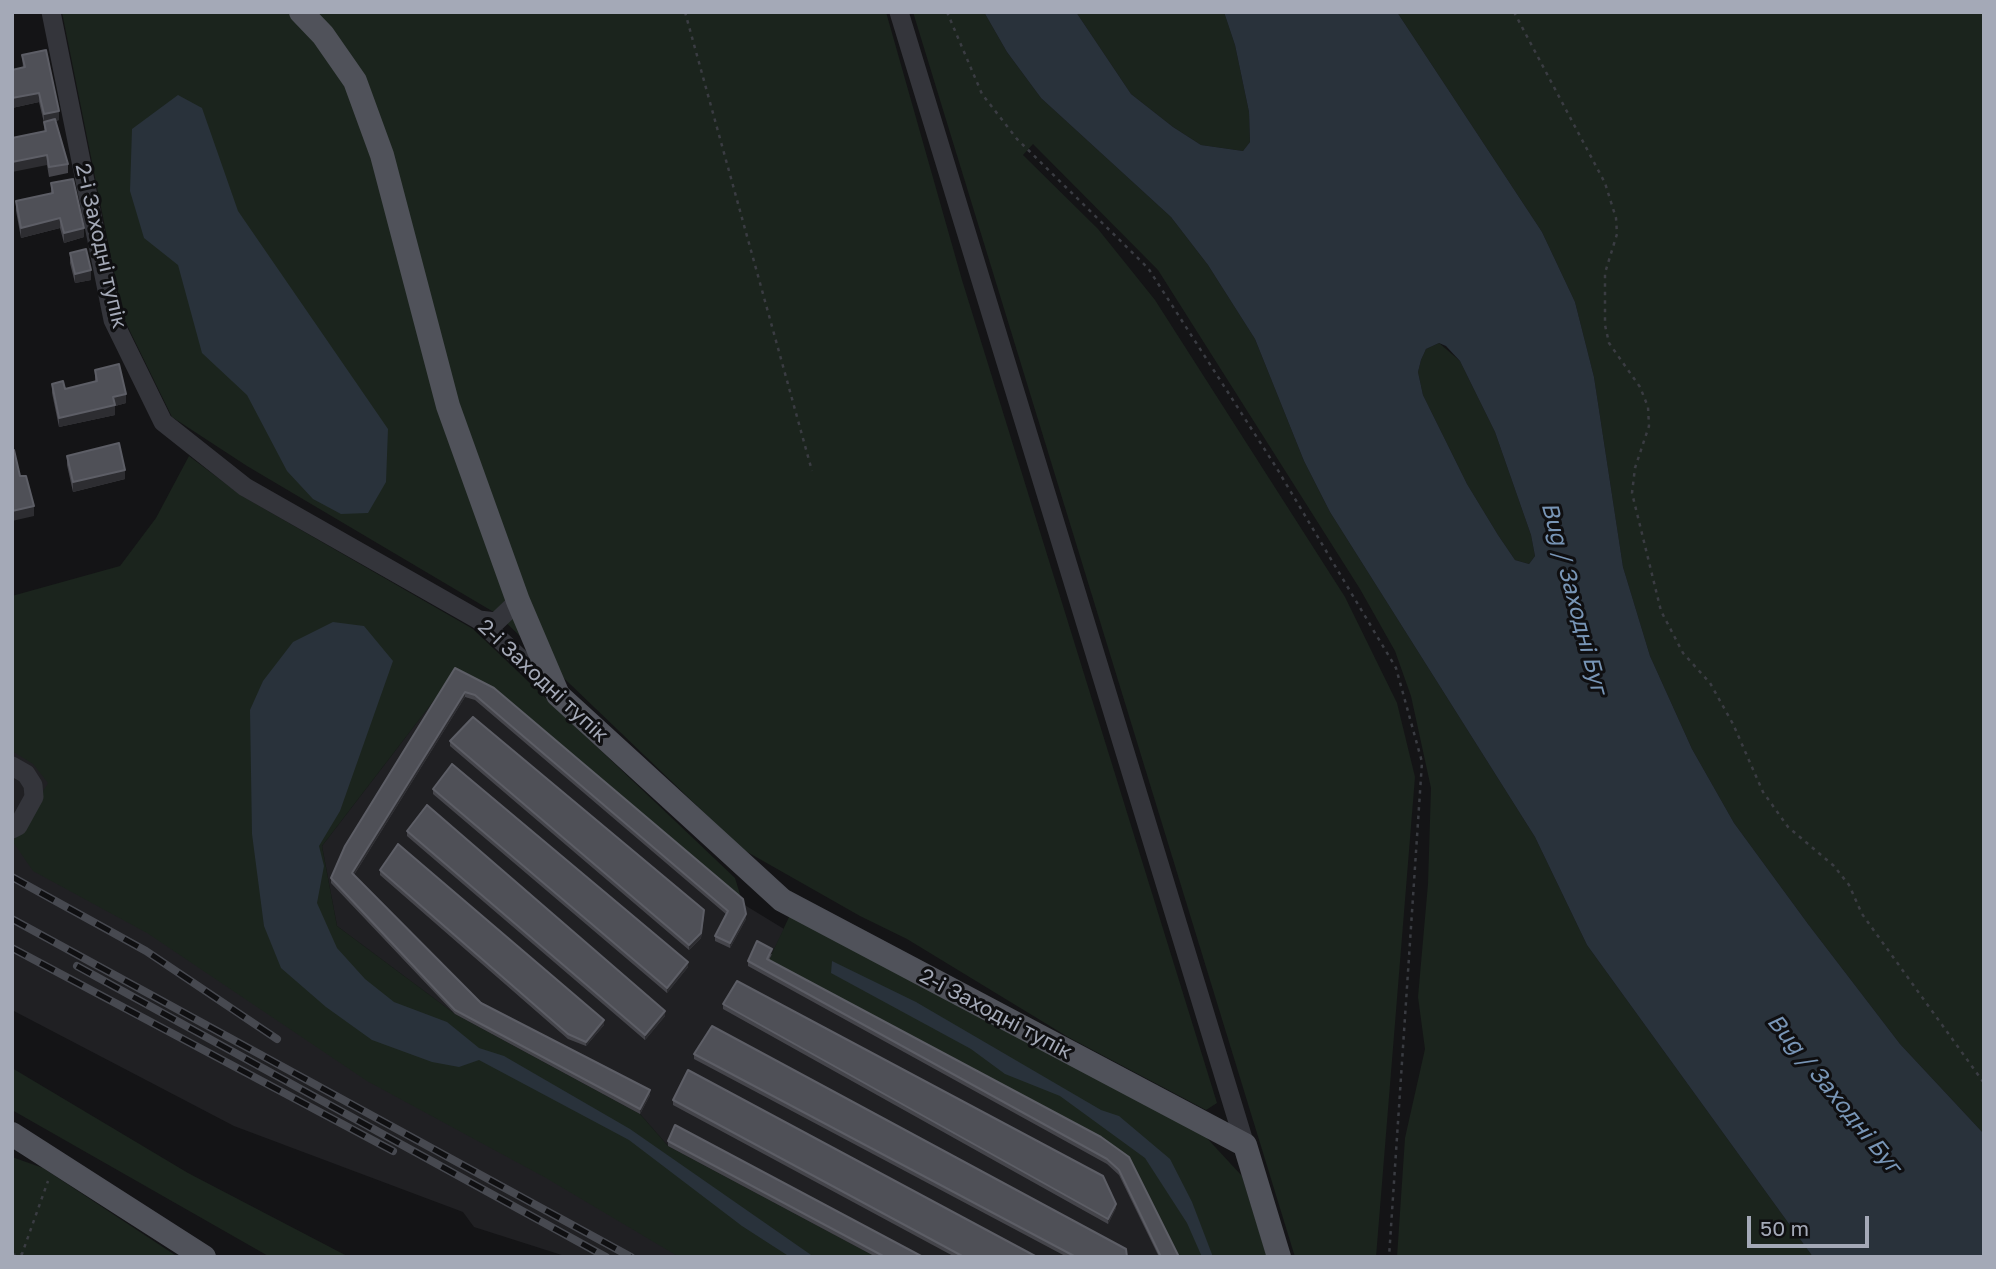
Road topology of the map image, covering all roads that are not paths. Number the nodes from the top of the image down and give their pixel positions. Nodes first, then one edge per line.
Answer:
1 (51, 12) edge
2 (301, 12) edge
3 (899, 12) edge
4 (518, 601) junction
5 (479, 620) junction
6 (558, 695) junction
7 (12, 766) edge
8 (12, 829) edge
9 (12, 1135) edge
10 (1245, 1145) junction
11 (204, 1257) edge
12 (1279, 1257) edge

1 - 5 street, 2-і Заходні тупік
2 - 4 main road
3 - 10 street
4 - 5 street
4 - 6 main road
5 - 6 street, 2-і Заходні тупік
6 - 10 main road, 2-і Заходні тупік
7 - 8 street
9 - 11 main road
10 - 12 main road

